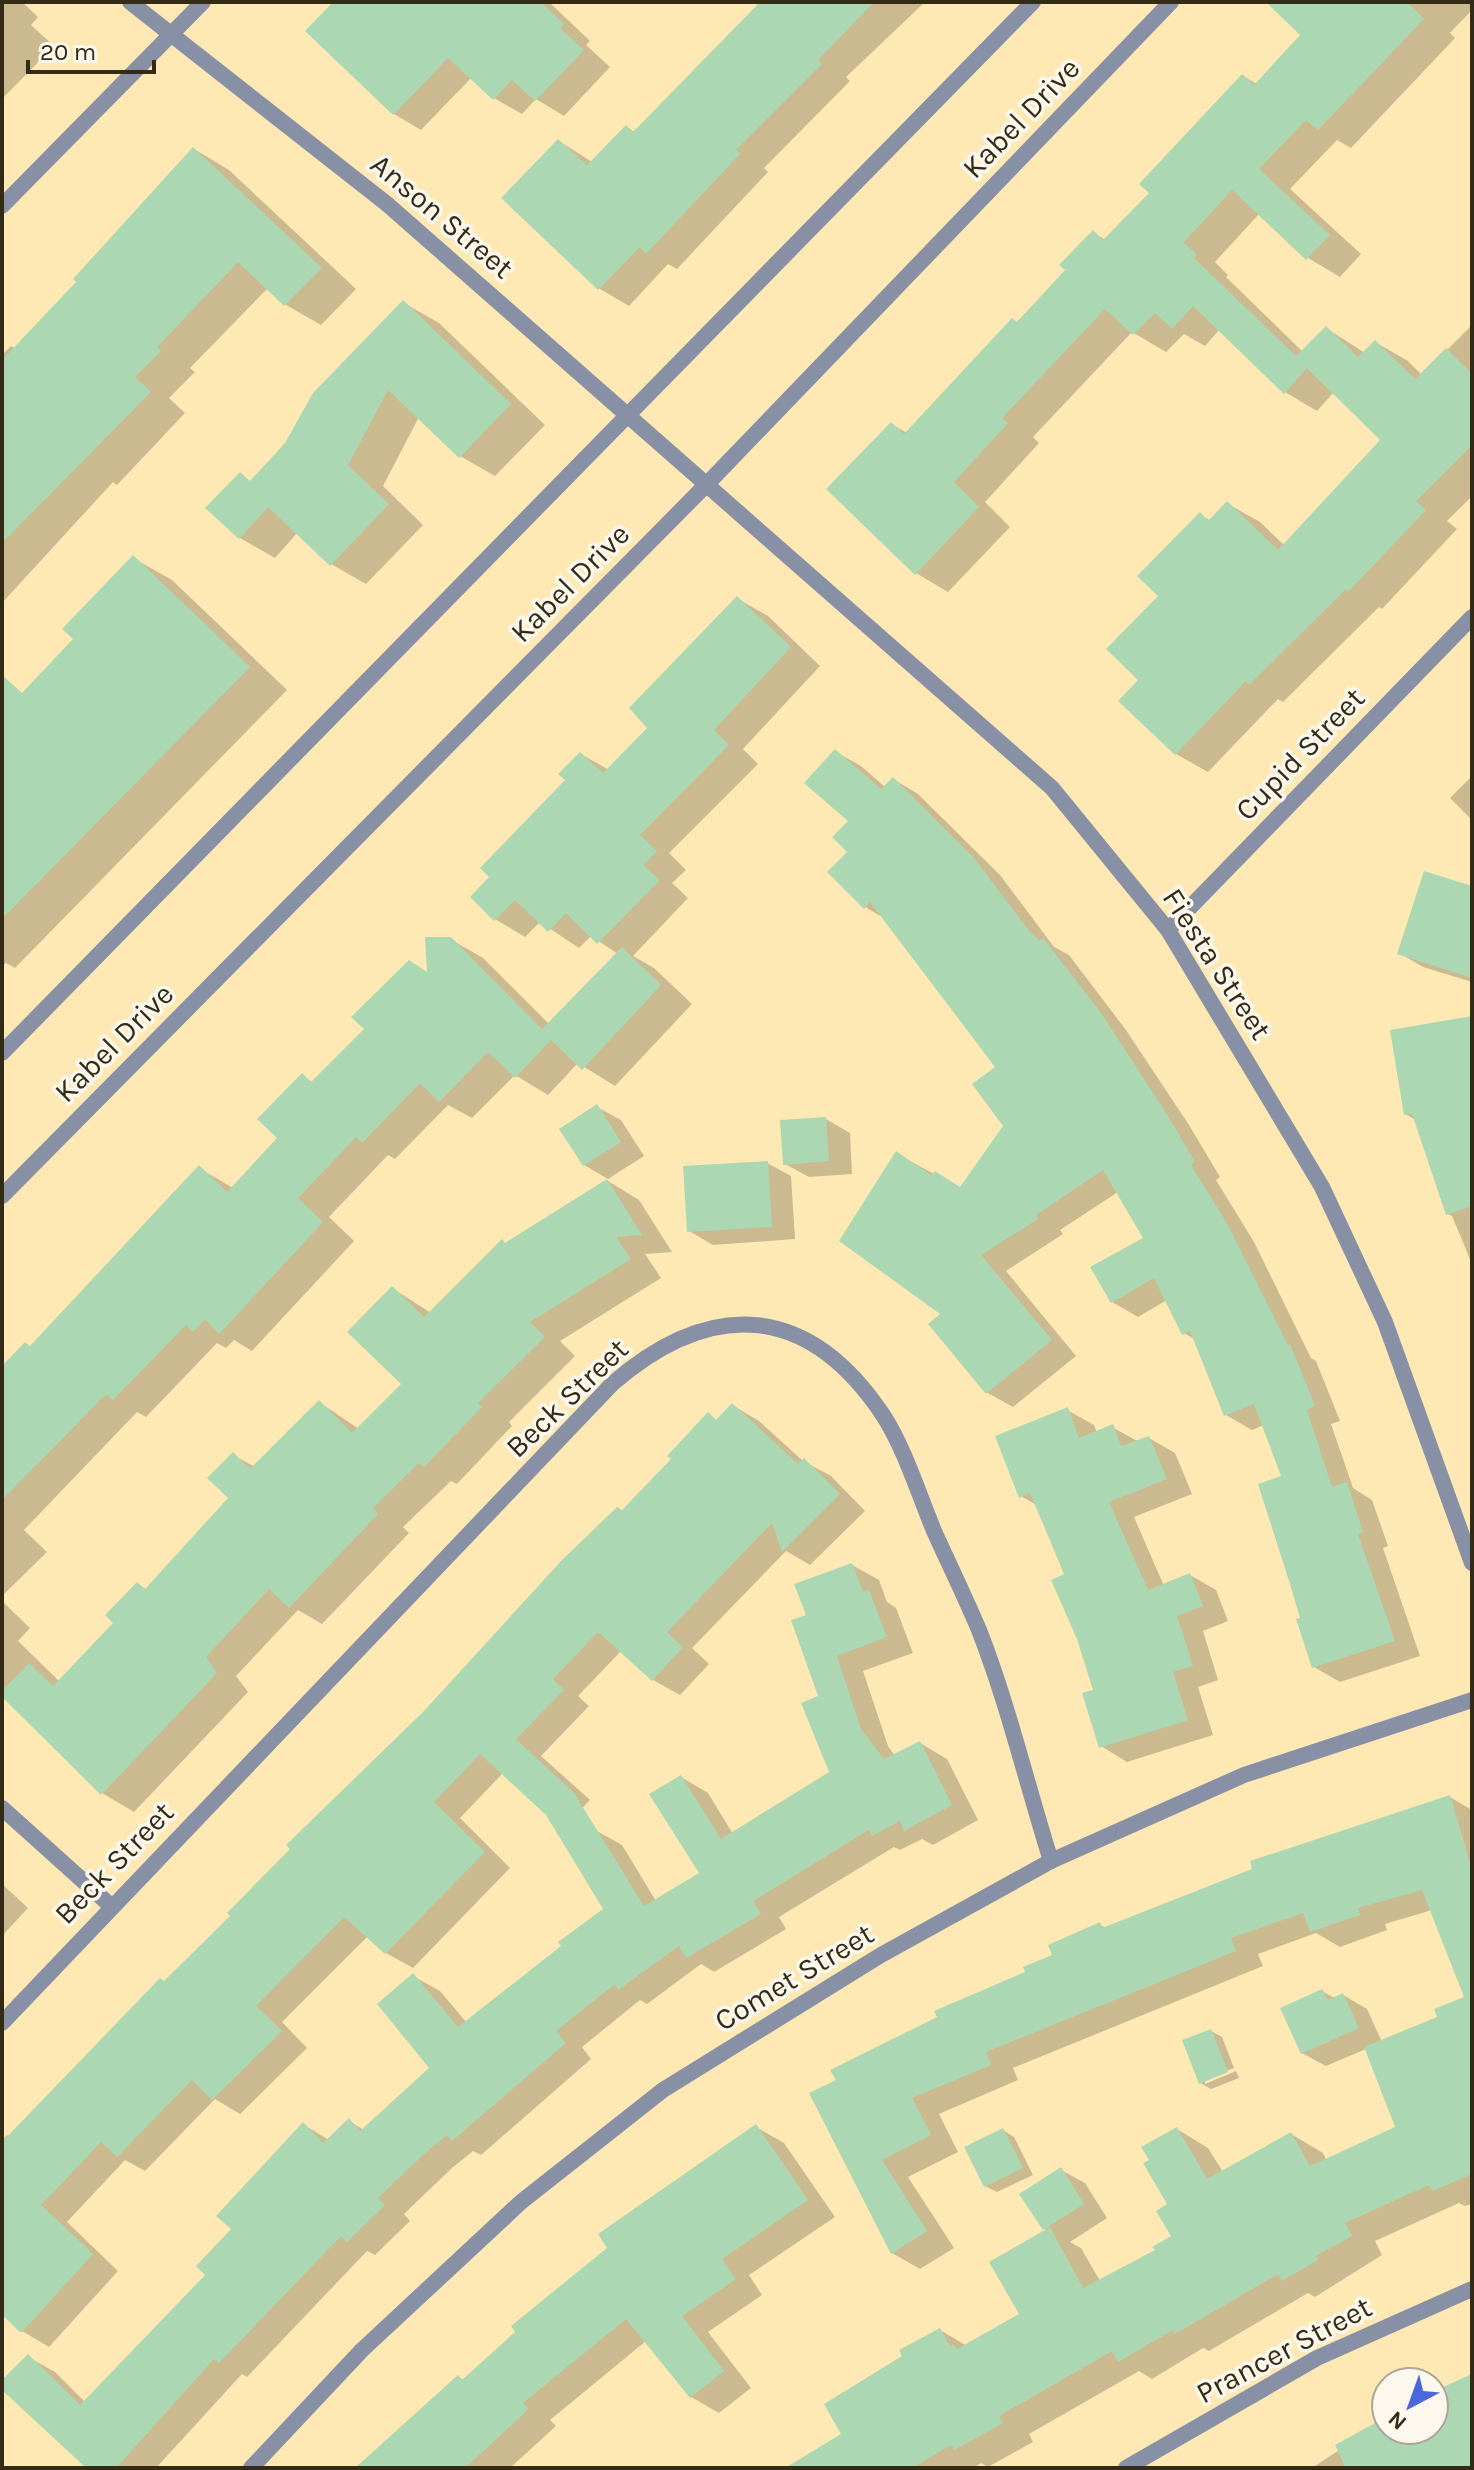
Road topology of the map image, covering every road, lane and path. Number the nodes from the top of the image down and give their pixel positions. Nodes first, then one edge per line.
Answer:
1 (130, 2) edge
2 (203, 2) edge
3 (1033, 2) edge
4 (1171, 2) edge
5 (172, 34) junction
6 (2, 206) edge
7 (628, 415) junction
8 (708, 483) junction
9 (1472, 617) edge
10 (1168, 930) junction
11 (2, 1053) edge
12 (2, 1196) edge
13 (1472, 1563) edge
14 (1472, 1700) edge
15 (2, 1808) edge
16 (1051, 1861) junction
17 (111, 1906) junction
18 (2, 2023) edge
19 (1472, 2289) edge
20 (251, 2468) edge
21 (1126, 2468) edge

1 - 5 street, Anson Street
2 - 5 street
3 - 7 street
4 - 8 street, Kabel Drive
5 - 6 street
5 - 7 street, Anson Street
7 - 8 street, Anson Street
7 - 11 street
8 - 10 street, Fiesta Street
8 - 12 street, Kabel Drive
9 - 10 street, Cupid Street
10 - 13 street, Fiesta Street
14 - 16 street, Comet Street
15 - 17 street
16 - 17 street, Beck Street
16 - 20 street, Comet Street
17 - 18 street, Beck Street
19 - 21 street, Prancer Street

